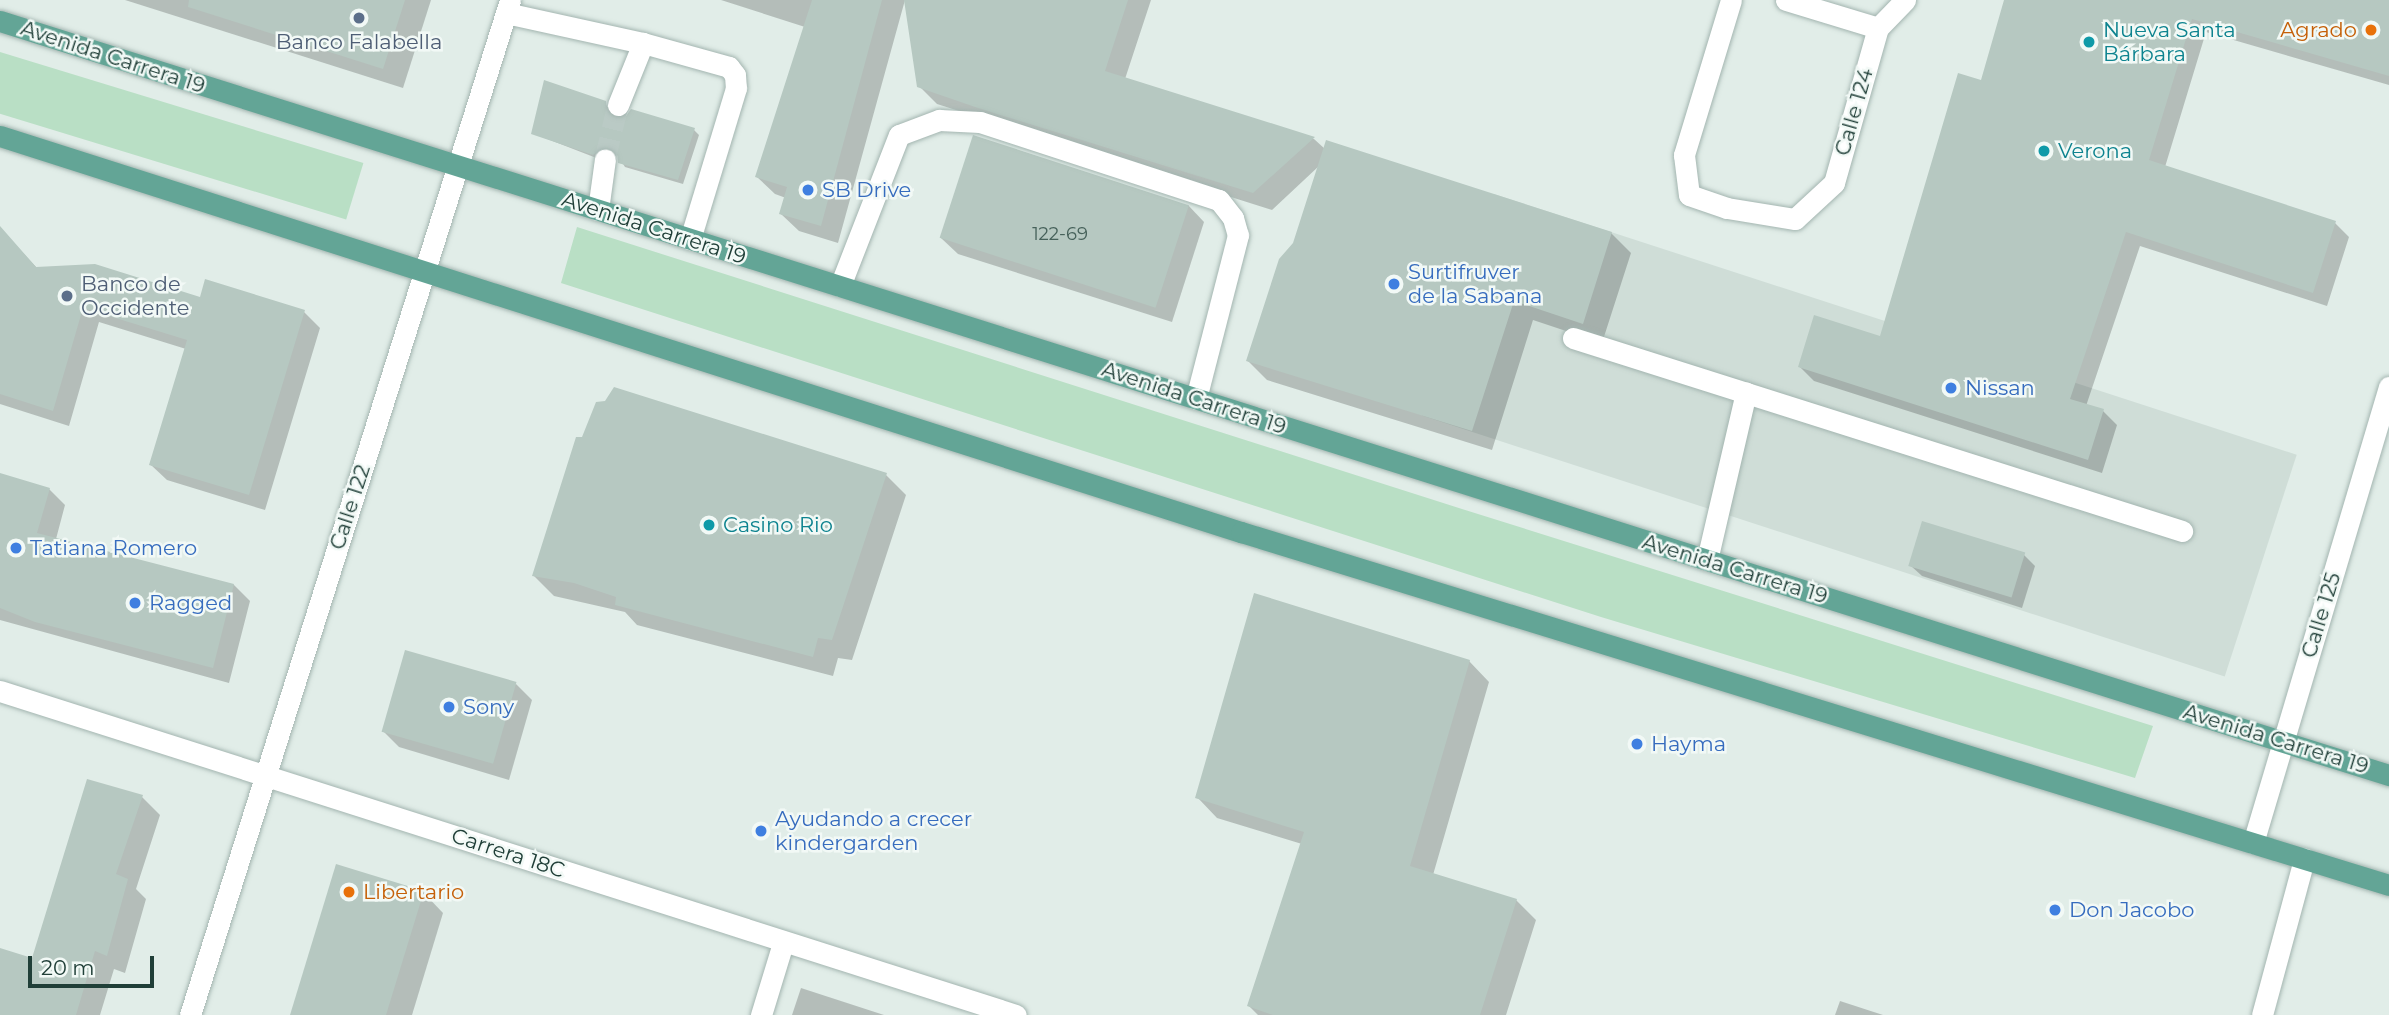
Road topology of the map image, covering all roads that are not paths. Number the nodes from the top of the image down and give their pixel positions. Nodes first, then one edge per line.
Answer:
1 (1731, 0) edge
2 (1786, 0) edge
3 (1905, 0) edge
4 (508, 7) edge
5 (0, 21) edge
6 (1878, 28) junction
7 (643, 43) junction
8 (618, 105) tunnel mouth
9 (0, 136) edge
10 (605, 159) tunnel mouth
11 (457, 166) junction
12 (598, 210) junction
13 (690, 239) junction
14 (425, 271) junction
15 (840, 286) junction
16 (1573, 338) dead end
17 (2389, 387) edge
18 (1745, 392) junction
19 (1196, 399) junction
20 (2182, 531) dead end
21 (1707, 560) junction
22 (0, 691) edge
23 (2284, 741) junction
24 (266, 774) junction
25 (2389, 775) edge
26 (2252, 844) junction
27 (2304, 859) junction
28 (2389, 885) edge
29 (783, 943) junction
30 (190, 1015) edge
31 (761, 1015) edge
32 (1016, 1015) edge
33 (2262, 1015) edge

1 - 6 street, Calle 124
2 - 6 street
3 - 6 street, Calle 124
4 - 7 street
4 - 11 street, Calle 122
5 - 11 main road, Avenida Carrera 19
7 - 8 street
7 - 13 street
9 - 14 main road
10 - 12 street
11 - 12 main road, Avenida Carrera 19
11 - 14 street, Calle 122
12 - 13 main road, Avenida Carrera 19
13 - 15 main road, Avenida Carrera 19
14 - 24 street, Calle 122
14 - 26 main road
15 - 19 main road, Avenida Carrera 19
15 - 19 street
16 - 18 street
17 - 23 street, Calle 125
18 - 20 street
18 - 21 street
19 - 21 main road, Avenida Carrera 19
21 - 23 main road, Avenida Carrera 19
22 - 24 street, Carrera 18C
23 - 25 main road, Avenida Carrera 19
23 - 26 street, Calle 125
24 - 29 street, Carrera 18C
24 - 30 street, Calle 122
26 - 27 main road
27 - 28 main road
27 - 33 street
29 - 31 street
29 - 32 street, Carrera 18C

